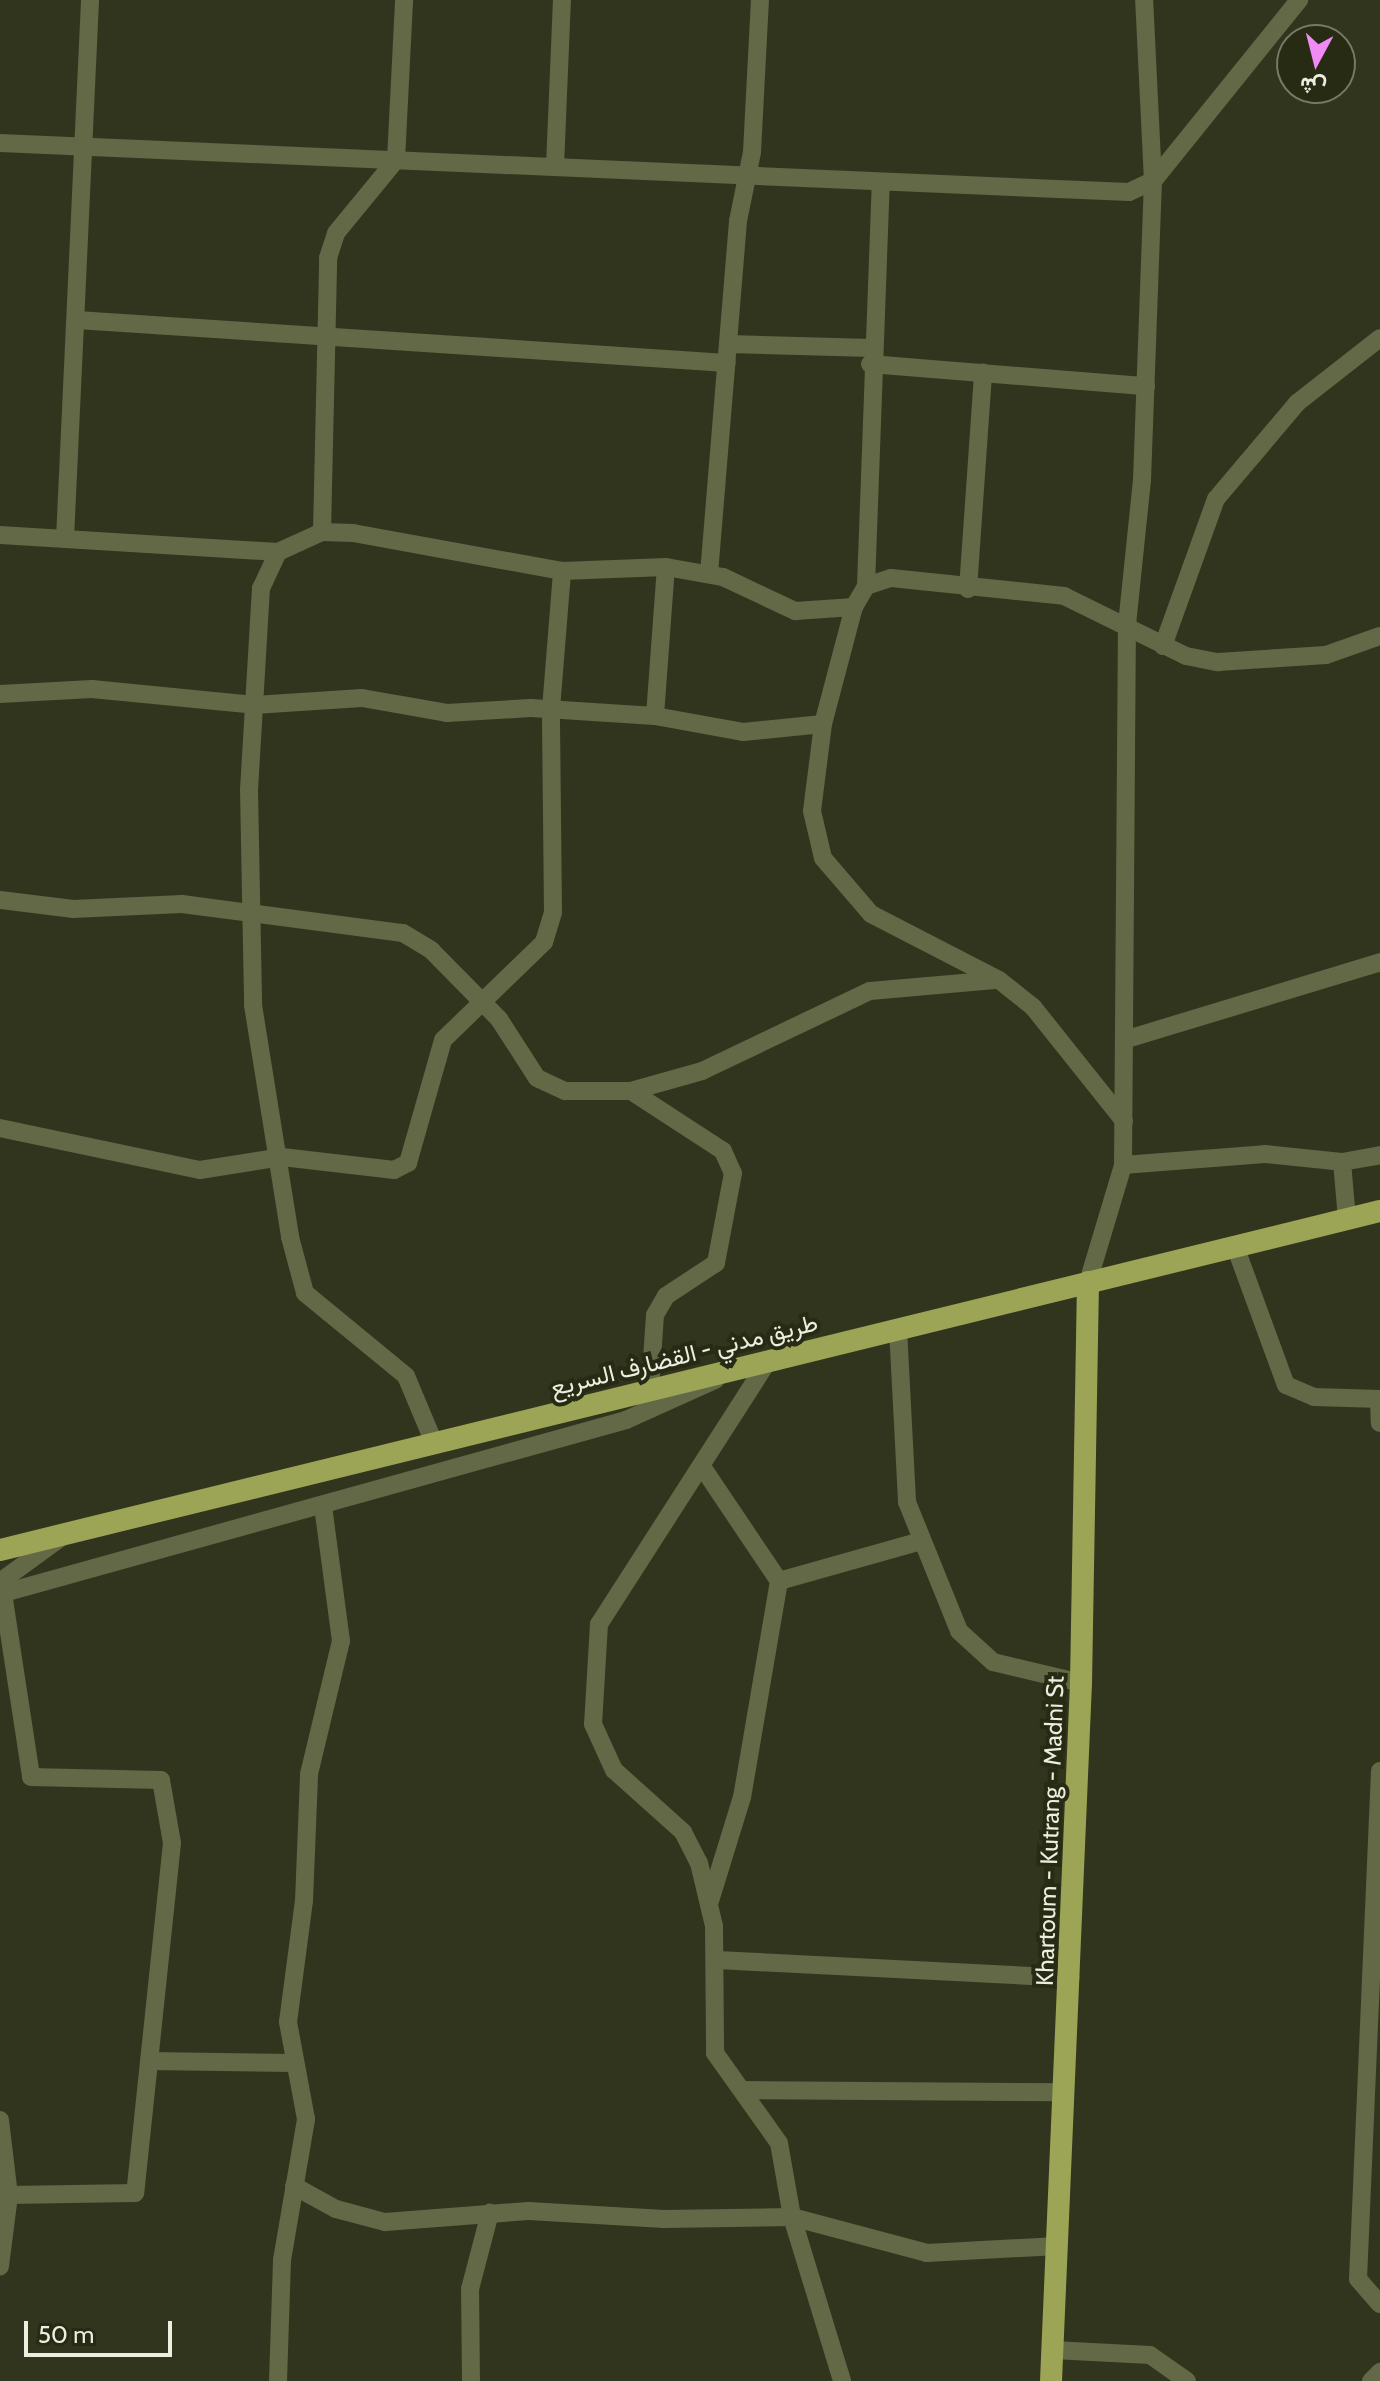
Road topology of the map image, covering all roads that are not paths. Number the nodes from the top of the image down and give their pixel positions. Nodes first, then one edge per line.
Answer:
1 (90, 0) edge
2 (404, 0) edge
3 (562, 0) edge
4 (760, 0) edge
5 (1144, 0) edge
6 (1299, 0) edge
7 (0, 143) edge
8 (87, 147) junction
9 (396, 160) junction
10 (555, 166) junction
11 (747, 174) junction
12 (1153, 181) junction
13 (881, 182) junction
14 (77, 320) junction
15 (330, 337) junction
16 (1380, 338) edge
17 (728, 344) junction
18 (870, 356) junction
19 (727, 363) junction
20 (983, 373) junction
21 (1146, 386) junction
22 (322, 532) junction
23 (0, 535) edge
24 (65, 539) junction
25 (278, 552) junction
26 (666, 567) junction
27 (562, 571) junction
28 (709, 574) junction
29 (866, 586) junction
30 (968, 589) junction
31 (854, 607) junction
32 (1127, 625) junction
33 (1380, 636) edge
34 (1163, 646) junction
35 (0, 694) edge
36 (254, 705) junction
37 (551, 709) junction
38 (655, 716) junction
39 (823, 724) junction
40 (0, 900) edge
41 (252, 916) junction
42 (1380, 962) edge
43 (999, 980) junction
44 (479, 999) junction
45 (1124, 1040) junction
46 (631, 1091) junction
47 (1124, 1121) junction
48 (0, 1128) edge
49 (1380, 1155) edge
50 (282, 1157) junction
51 (1342, 1162) junction
52 (1123, 1165) junction
53 (1380, 1211) edge
54 (1347, 1219) junction
55 (1235, 1246) junction
56 (1088, 1282) junction
57 (898, 1329) junction
58 (768, 1361) junction
59 (735, 1369) junction
60 (650, 1389) junction
61 (1380, 1399) edge
62 (1380, 1423) edge
63 (434, 1443) junction
64 (703, 1468) junction
65 (323, 1506) junction
66 (65, 1535) junction
67 (918, 1542) junction
68 (0, 1550) edge
69 (779, 1581) junction
70 (1, 1590) edge
71 (1081, 1683) junction
72 (1380, 1771) edge
73 (710, 1901) junction
74 (717, 1960) junction
75 (1071, 1978) junction
76 (149, 2061) junction
77 (294, 2063) junction
78 (742, 2090) junction
79 (1065, 2092) junction
80 (0, 2120) edge
81 (294, 2186) junction
82 (9, 2195) junction
83 (490, 2213) junction
84 (792, 2217) junction
85 (1058, 2246) junction
86 (0, 2266) edge
87 (1380, 2304) edge
88 (1053, 2350) junction
89 (1380, 2372) edge
90 (278, 2381) edge
91 (471, 2381) edge
92 (842, 2381) edge
93 (1051, 2381) edge
94 (1187, 2381) edge
95 (1371, 2381) edge

1 - 8 street
2 - 9 street
3 - 10 street
4 - 11 street
5 - 12 street
6 - 12 street
7 - 8 street
8 - 9 street
8 - 14 street
9 - 10 street
9 - 15 street
10 - 11 street
11 - 13 street
11 - 17 street
12 - 13 street
12 - 21 street
13 - 18 street
14 - 15 street
14 - 24 street
15 - 19 street
15 - 22 street
16 - 34 street
17 - 18 street
17 - 19 street
18 - 20 street
18 - 29 street
19 - 28 street
20 - 21 street
20 - 30 street
21 - 32 street
22 - 25 street
22 - 27 street
23 - 24 street
24 - 25 street
25 - 36 street
26 - 27 street
26 - 28 street
26 - 38 street
27 - 37 street
28 - 31 street
29 - 30 street
29 - 31 street
30 - 32 street
31 - 39 street
32 - 34 street
32 - 45 street
33 - 34 street
35 - 36 street
36 - 37 street
36 - 41 street
37 - 38 street
37 - 44 street
38 - 39 street
39 - 43 street
40 - 41 street
41 - 44 street
41 - 50 street
42 - 45 street
43 - 46 street
43 - 47 street
44 - 46 street
44 - 50 street
45 - 47 street
46 - 60 street
47 - 52 street
48 - 50 street
49 - 51 street
50 - 63 street
51 - 52 street
51 - 54 street
52 - 56 street
53 - 54 highway, طريق مدني - القضارف السريع
54 - 55 highway, طريق مدني - القضارف السريع
55 - 56 highway, طريق مدني - القضارف السريع
55 - 61 street
56 - 57 highway, طريق مدني - القضارف السريع
56 - 71 highway, Khartoum - Kutrang - Madni St
57 - 58 highway, طريق مدني - القضارف السريع
57 - 67 street
58 - 59 highway, طريق مدني - القضارف السريع
58 - 64 street
59 - 60 highway, طريق مدني - القضارف السريع
59 - 65 street
60 - 63 highway, طريق مدني - القضارف السريع
61 - 62 street
63 - 66 highway, طريق مدني - القضارف السريع
64 - 69 street
64 - 73 street
65 - 70 street
65 - 77 street
66 - 68 highway, طريق مدني - القضارف السريع
66 - 70 street
67 - 69 street
67 - 71 street
69 - 73 street
70 - 76 street
71 - 75 highway, Khartoum - Kutrang - Madni St
72 - 87 street
73 - 74 street
74 - 75 street
74 - 78 street
75 - 79 highway, Khartoum - Kutrang - Madni St
76 - 77 street
76 - 82 street
77 - 81 street
78 - 79 street
78 - 84 street
79 - 85 highway, Khartoum - Kutrang - Madni St
80 - 82 street
81 - 83 street
81 - 90 street
82 - 86 street
83 - 84 street
83 - 91 street
84 - 85 street
84 - 92 street
85 - 88 highway, Khartoum - Kutrang - Madni St
88 - 93 highway, Khartoum - Kutrang - Madni St
88 - 94 street
89 - 95 street

